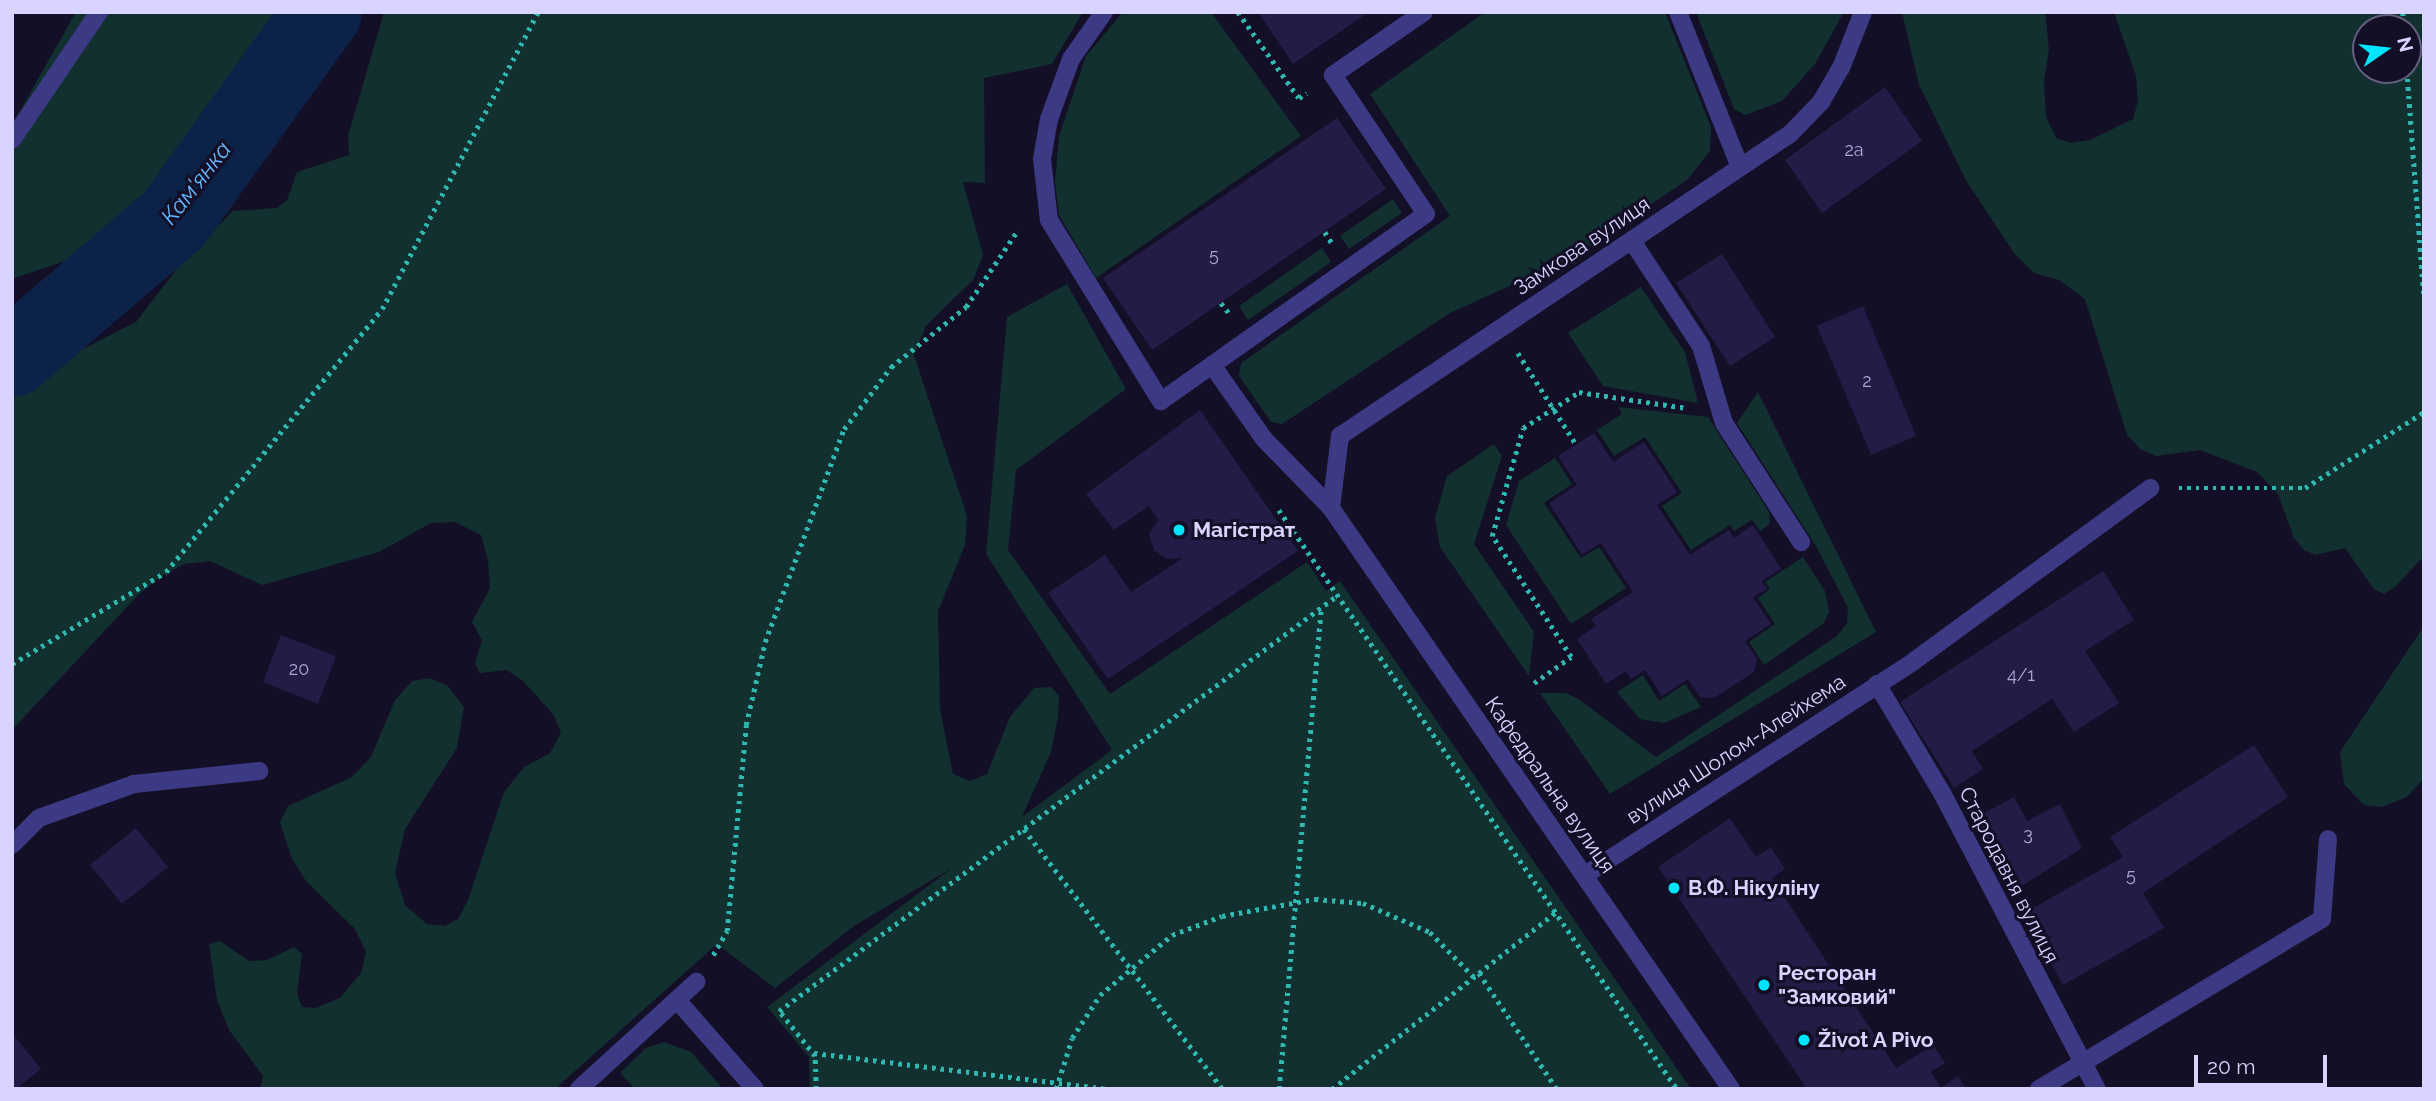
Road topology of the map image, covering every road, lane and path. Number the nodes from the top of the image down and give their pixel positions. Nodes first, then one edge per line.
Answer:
1 (99, 12) edge
2 (538, 12) edge
3 (1104, 12) edge
4 (1238, 12) edge
5 (1424, 12) edge
6 (1678, 12) edge
7 (1863, 12) edge
8 (1333, 75) junction
9 (2408, 84) edge
10 (12, 140) edge
11 (1740, 167) junction
12 (1045, 190) junction
13 (1632, 241) junction
14 (2424, 297) edge
15 (1500, 327) junction
16 (1212, 365) junction
17 (1553, 408) junction
18 (1721, 412) junction
19 (2424, 412) edge
20 (1576, 444) dead end
21 (2150, 488) joint
22 (1331, 508) junction
23 (1279, 510) dead end
24 (1801, 542) dead end
25 (1338, 595) junction
26 (1321, 607) junction
27 (12, 664) edge
28 (1534, 683) dead end
29 (1877, 684) junction
30 (259, 771) dead end
31 (1024, 829) junction
32 (2328, 839) dead end
33 (12, 845) edge
34 (1584, 875) junction
35 (1295, 901) junction
36 (1556, 912) junction
37 (1130, 967) junction
38 (1476, 975) junction
39 (696, 982) joint
40 (677, 1000) junction
41 (814, 1053) junction
42 (2081, 1063) junction
43 (1057, 1086) edge
44 (579, 1089) edge
45 (755, 1089) edge
46 (816, 1089) edge
47 (1108, 1089) edge
48 (1223, 1089) edge
49 (1279, 1089) edge
50 (1332, 1089) edge
51 (1557, 1089) edge
52 (1677, 1089) edge
53 (1731, 1089) edge
54 (2039, 1089) edge
55 (2096, 1089) edge

1 - 10 street
2 - 27 path
3 - 12 street
4 - 8 path
5 - 8 street
6 - 11 street
7 - 11 street, Замкова вулиця
8 - 16 street
9 - 14 path
11 - 13 street, Замкова вулиця
12 - 16 street
12 - 39 path
13 - 15 street, Замкова вулиця
13 - 18 street
15 - 17 path
15 - 22 street, Замкова вулиця
16 - 22 street, Кафедральна вулиця
17 - 18 path
17 - 20 path
17 - 28 path
18 - 24 street
19 - 21 path
21 - 29 street, вулиця Шолом-Алейхема
22 - 34 street, Кафедральна вулиця
23 - 25 path
25 - 26 path
25 - 36 path
26 - 31 path
26 - 35 path
29 - 34 street, вулиця Шолом-Алейхема
29 - 42 street, Стародавня вулиця
30 - 33 street
31 - 37 path
31 - 41 path
32 - 42 street
34 - 53 street, Кафедральна вулиця
35 - 37 path
35 - 38 path
35 - 49 path
36 - 38 path
36 - 52 path
37 - 43 path
37 - 48 path
38 - 50 path
38 - 51 path
39 - 40 street
40 - 44 street
40 - 45 street
41 - 43 path
41 - 46 path
42 - 54 street
42 - 55 street, Стародавня вулиця
43 - 47 path

